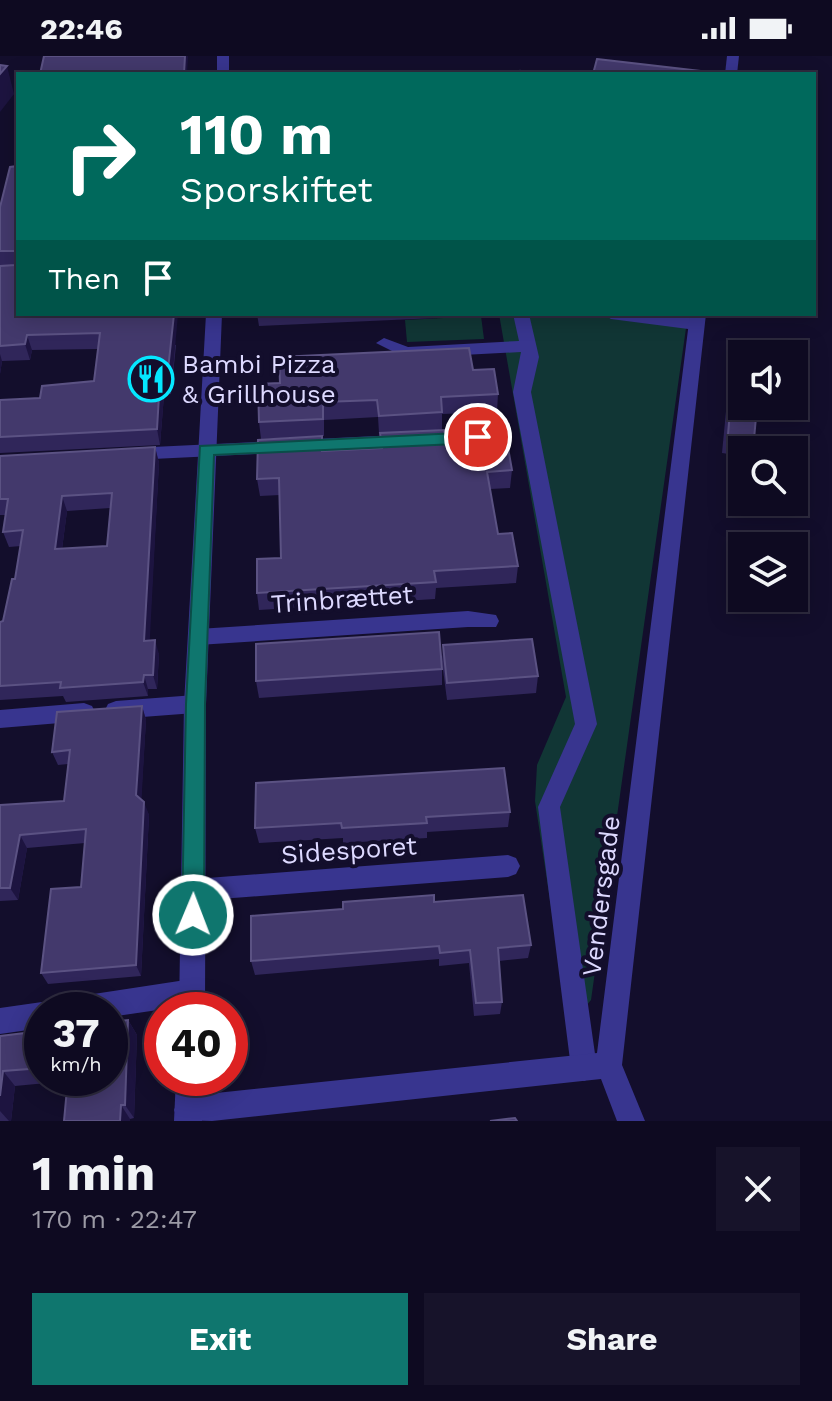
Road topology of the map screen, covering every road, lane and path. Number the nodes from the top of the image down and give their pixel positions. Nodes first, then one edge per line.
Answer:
1 (214, 316) edge
2 (521, 316) edge
3 (640, 316) edge
4 (697, 320) edge
5 (384, 343) dead end
6 (528, 346) junction
7 (478, 437) dead end
8 (206, 450) junction
9 (111, 455) edge
10 (489, 621) dead end
11 (198, 637) junction
12 (195, 704) junction
13 (0, 719) edge
14 (508, 866) dead end
15 (194, 890) junction
16 (192, 992) edge
17 (24, 1018) edge
18 (0, 1021) edge
19 (597, 1066) junction
20 (189, 1096) edge
21 (188, 1116) edge
22 (631, 1121) edge

1 - 8 street
2 - 6 street
3 - 4 street
4 - 19 street, Vendersgade
5 - 6 street
6 - 19 street
7 - 8 street
8 - 9 street
8 - 11 street
10 - 11 street, Trinbrættet
11 - 12 street
12 - 13 street
12 - 15 street
14 - 15 street, Sidesporet
15 - 16 street
17 - 18 street
19 - 21 street
19 - 22 street
20 - 21 street

